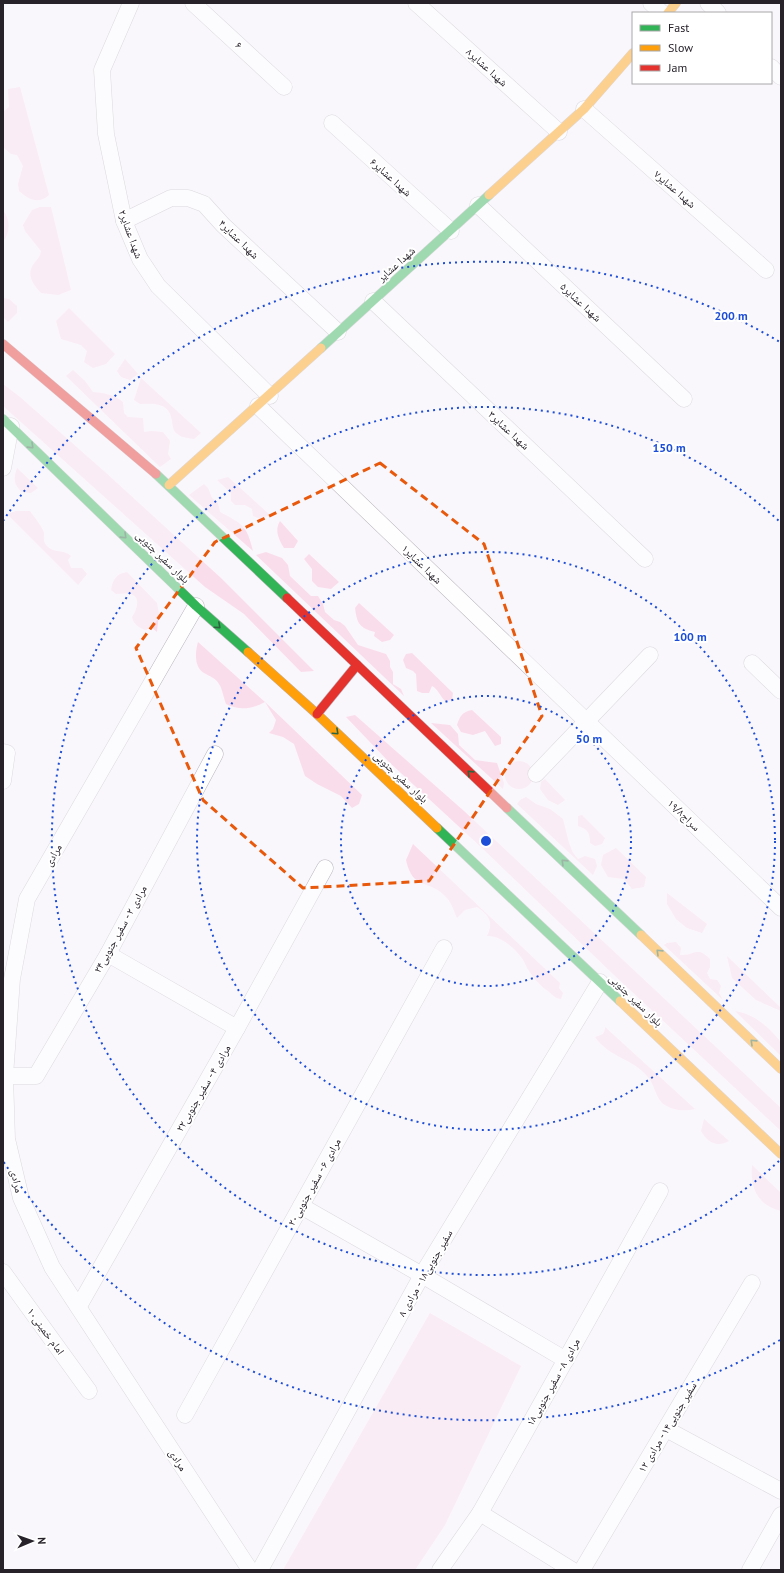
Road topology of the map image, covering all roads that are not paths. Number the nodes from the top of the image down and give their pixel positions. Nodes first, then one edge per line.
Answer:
1 (131, 3) edge
2 (193, 3) edge
3 (416, 3) edge
4 (650, 3) edge
5 (676, 3) edge
6 (708, 3) edge
7 (661, 12) edge
8 (669, 12) edge
9 (717, 12) edge
10 (632, 54) edge
11 (772, 68) edge
12 (781, 77) edge
13 (284, 87) dead end
14 (584, 109) junction
15 (332, 122) dead end
16 (559, 132) junction
17 (478, 205) junction
18 (124, 221) junction
19 (451, 231) junction
20 (766, 270) dead end
21 (373, 301) junction
22 (338, 332) junction
23 (3, 344) edge
24 (684, 399) dead end
25 (264, 401) junction
26 (7, 422) edge
27 (3, 468) edge
28 (169, 485) junction
29 (645, 559) dead end
30 (196, 606) junction
31 (650, 656) dead end
32 (752, 662) dead end
33 (357, 665) junction
34 (781, 691) edge
35 (317, 714) junction
36 (587, 722) junction
37 (3, 752) edge
38 (215, 754) dead end
39 (536, 774) dead end
40 (3, 781) edge
41 (325, 868) dead end
42 (781, 908) edge
43 (444, 948) dead end
44 (108, 954) junction
45 (600, 982) junction
46 (237, 1028) junction
47 (781, 1069) edge
48 (5, 1076) junction
49 (781, 1154) edge
50 (660, 1191) dead end
51 (301, 1206) junction
52 (3, 1272) edge
53 (422, 1275) junction
54 (752, 1284) dead end
55 (79, 1306) junction
56 (566, 1360) junction
57 (89, 1390) dead end
58 (185, 1415) dead end
59 (666, 1429) junction
60 (781, 1491) edge
61 (480, 1513) junction
62 (781, 1515) edge
63 (250, 1570) edge
64 (260, 1570) edge
65 (440, 1570) edge
66 (572, 1570) edge
67 (582, 1570) edge
68 (750, 1570) edge

1 - 18 street, شهدا عشایر۲
2 - 13 street, ۶
3 - 16 street, شهدا عشایر۸
4 - 7 street
5 - 8 main road
6 - 9 street
10 - 14 main road, شهدا عشایر
11 - 12 street
14 - 16 main road, شهدا عشایر
14 - 20 street, شهدا عشایر۷
15 - 19 street, شهدا عشایر۶
16 - 17 main road, شهدا عشایر
17 - 19 main road, شهدا عشایر
17 - 24 street, شهدا عشایر۵
18 - 22 street, شهدا عشایر۴
18 - 25 street, شهدا عشایر۲
19 - 21 main road, شهدا عشایر
21 - 22 main road, شهدا عشایر
21 - 29 street, شهدا عشایر۳
22 - 25 main road, شهدا عشایر
23 - 28 main road
25 - 28 main road, شهدا عشایر
25 - 36 street, شهدا عشایر۱
26 - 27 street
26 -> 30 main road, بلوار سفیر جنوبی
28 - 33 main road
30 -> 35 main road, بلوار سفیر جنوبی
30 - 48 street, مرادی
31 - 36 street
32 - 34 street
33 - 35 main road
47 -> 33 main road
35 -> 45 main road, بلوار سفیر جنوبی
36 - 39 street
36 - 42 street, سراج۱۹/۸
37 - 40 street
38 - 44 street, مرادی ۲ - سفیر جنوبی۲۴
41 - 46 street, مرادی ۴ - سفیر جنوبی۲۲
43 - 51 street, مرادی ۶ - سفیر جنوبی۲۰
44 - 46 street
44 - 48 street, مرادی ۲ - سفیر جنوبی۲۴
45 - 49 main road, بلوار سفیر جنوبی
45 - 53 street, سفیر جنوبی۱۸ - مرادی ۸
46 - 55 street, مرادی ۴ - سفیر جنوبی۲۲
48 - 55 street, مرادی
50 - 56 street, مرادی ۸ - سفیر جنوبی۱۸
51 - 53 street
51 - 58 street, مرادی ۶ - سفیر جنوبی۲۰
52 - 57 street, امام خمینی۱۰
53 - 56 street
53 - 64 street, سفیر جنوبی۱۸ - مرادی ۸
54 - 59 street, سفیر جنوبی۱۴ - مرادی ۱۲
55 - 63 street, مرادی
56 - 61 street, مرادی ۸ - سفیر جنوبی۱۸
59 - 60 street
59 - 67 street, سفیر جنوبی۱۴ - مرادی ۱۲
61 - 65 street, مرادی ۸ - سفیر جنوبی۱۸
61 - 66 street
62 - 68 street

